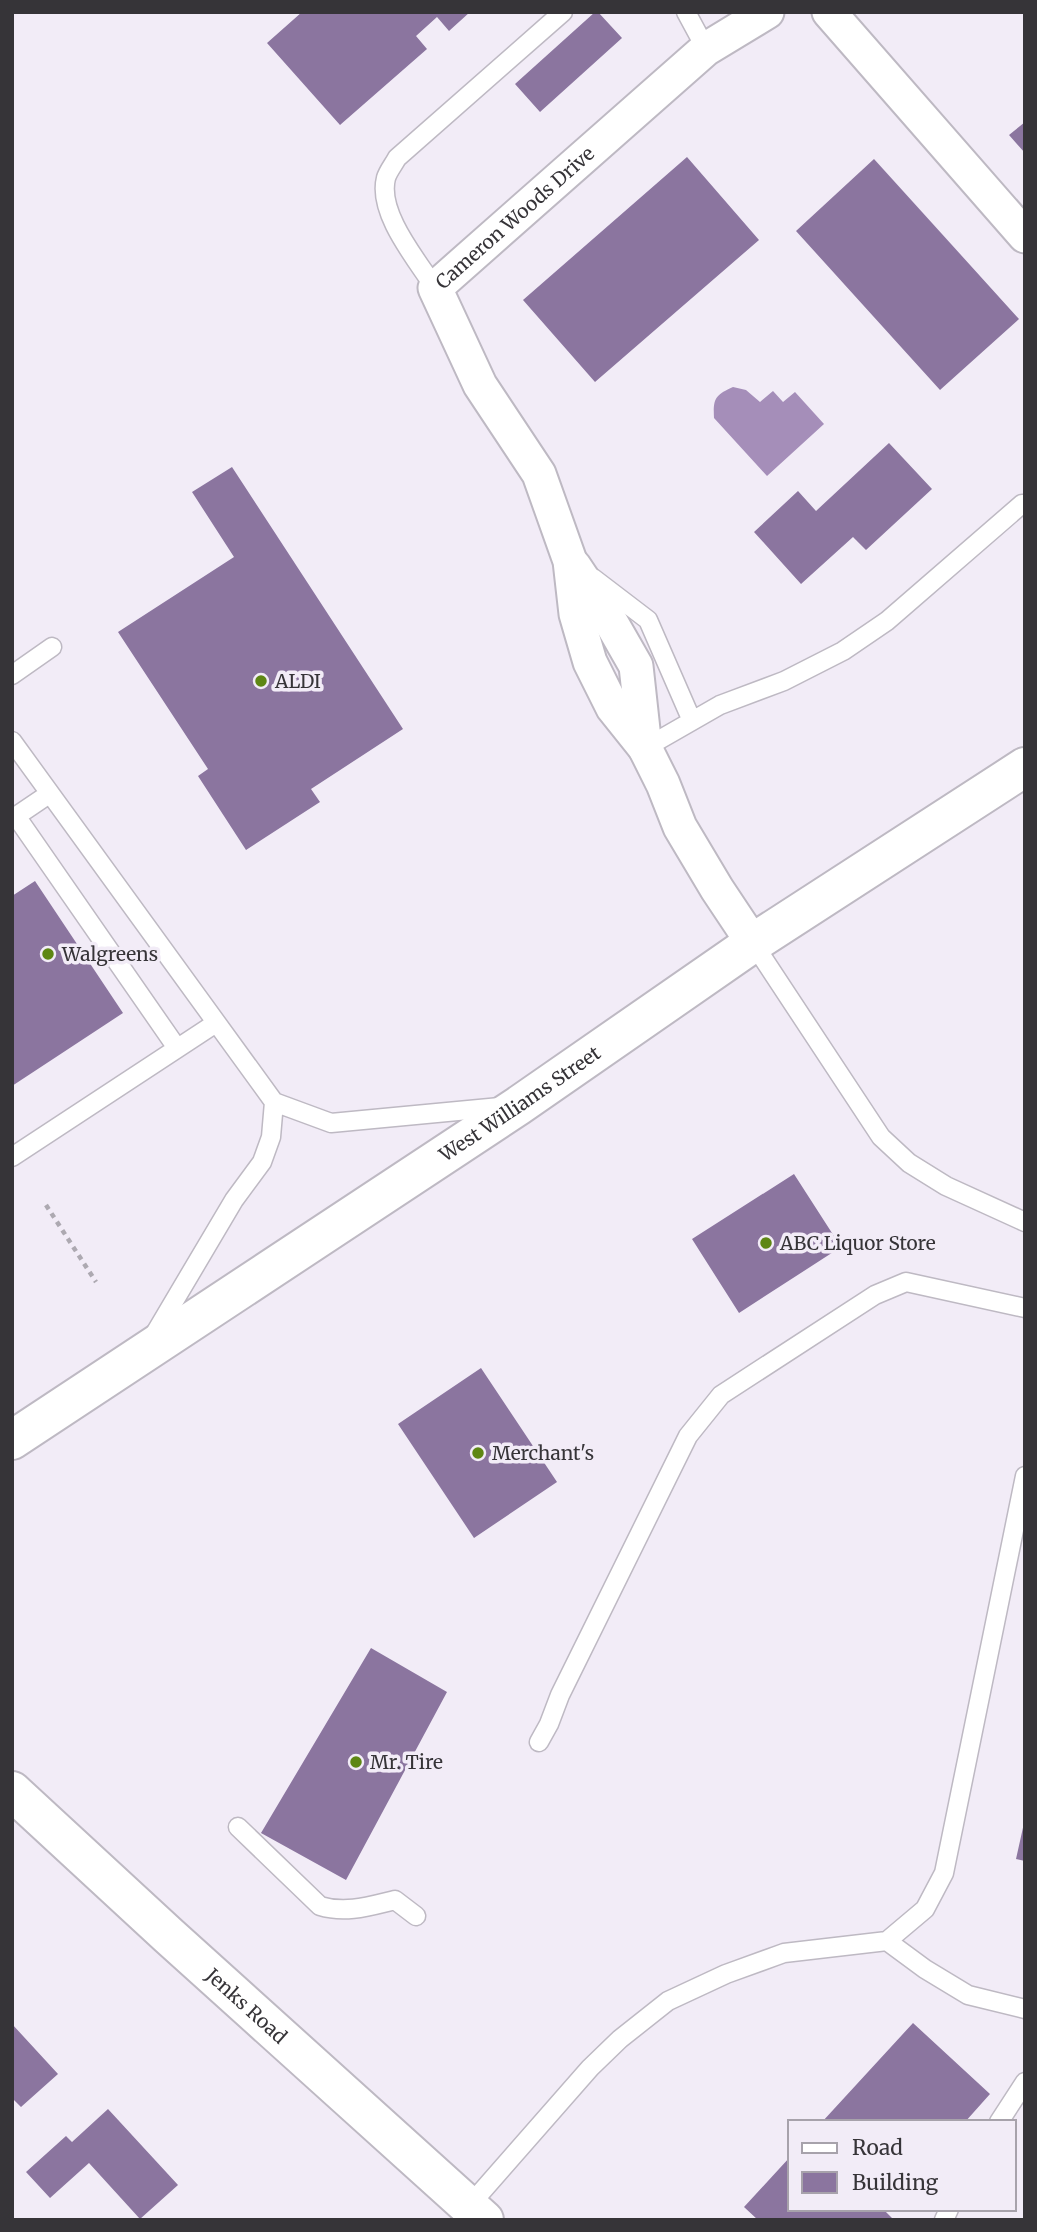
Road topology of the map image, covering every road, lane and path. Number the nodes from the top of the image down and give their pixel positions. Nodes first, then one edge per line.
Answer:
1 (563, 12) edge
2 (685, 12) edge
3 (767, 12) edge
4 (829, 12) edge
5 (706, 49) junction
6 (1025, 236) edge
7 (435, 288) junction
8 (1022, 504) dead end
9 (570, 561) junction
10 (52, 647) dead end
11 (12, 675) edge
12 (692, 720) junction
13 (12, 741) edge
14 (645, 748) junction
15 (1025, 767) edge
16 (49, 794) junction
17 (14, 818) edge
18 (753, 943) junction
19 (216, 1023) junction
20 (177, 1048) junction
21 (274, 1102) junction
22 (518, 1106) junction
23 (12, 1157) edge
24 (46, 1205) dead end
25 (1025, 1222) edge
26 (96, 1282) dead end
27 (1025, 1308) edge
28 (142, 1355) junction
29 (12, 1440) edge
30 (1025, 1476) edge
31 (539, 1742) dead end
32 (12, 1791) edge
33 (238, 1827) dead end
34 (416, 1916) dead end
35 (887, 1941) junction
36 (1025, 2009) edge
37 (1025, 2082) edge
38 (1000, 2120) edge
39 (469, 2215) edge

1 - 7 lane
2 - 5 lane
3 - 5 street, Cameron Woods Drive
4 - 6 street
5 - 7 street, Cameron Woods Drive
7 - 9 street, Cameron Woods Drive
8 - 12 lane
9 - 12 lane
9 - 14 street, Cameron Woods Drive
10 - 11 lane
12 - 14 lane
13 - 16 lane
14 - 18 street, Cameron Woods Drive
15 - 18 main road, West Williams Street
16 - 17 lane
16 - 19 lane
17 - 20 lane
18 - 22 main road, West Williams Street
18 - 25 lane
19 - 20 lane
19 - 21 lane
20 - 23 lane
21 - 22 lane
21 - 28 lane
22 - 28 main road, West Williams Street
24 - 26 path
27 - 31 lane
28 - 29 main road, West Williams Street
30 - 35 lane
32 - 39 main road, Jenks Road
33 - 34 lane
35 - 36 lane
35 - 39 lane
37 - 38 lane

